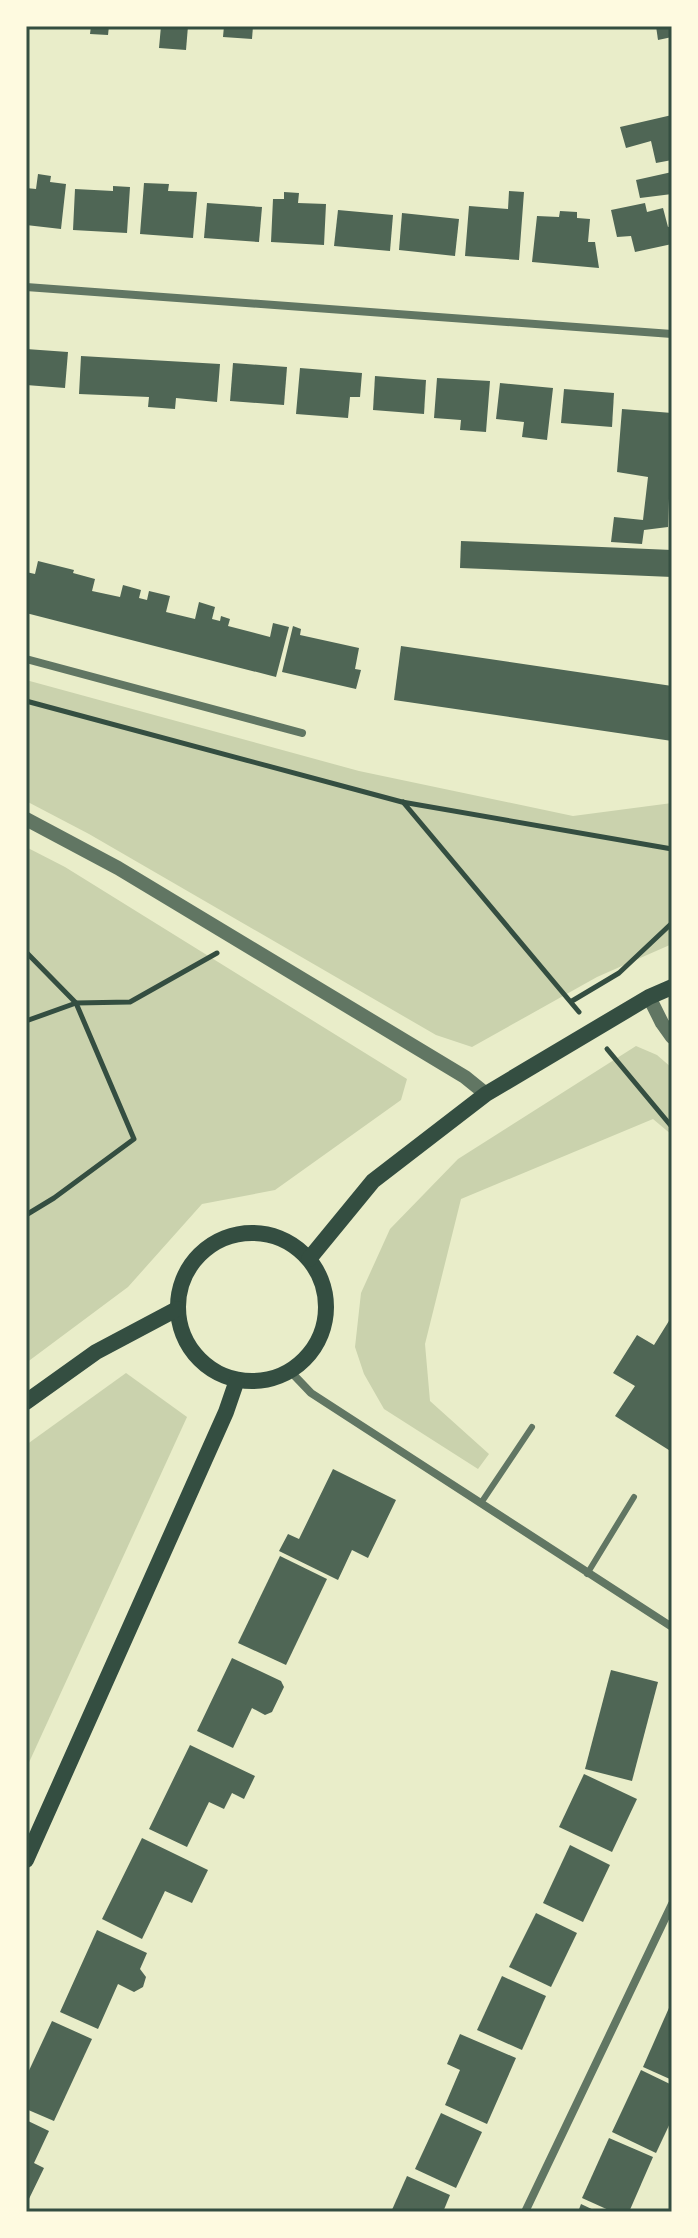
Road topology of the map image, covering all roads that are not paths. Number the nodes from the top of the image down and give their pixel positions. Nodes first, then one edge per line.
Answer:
1 (26, 287) edge
2 (672, 334) edge
3 (26, 659) edge
4 (302, 733) dead end
5 (26, 819) edge
6 (672, 987) edge
7 (649, 997) junction
8 (672, 1037) edge
9 (486, 1094) junction
10 (309, 1259) junction
11 (177, 1309) junction
12 (290, 1371) junction
13 (237, 1380) junction
14 (26, 1402) edge
15 (532, 1427) dead end
16 (634, 1497) dead end
17 (481, 1503) junction
18 (587, 1574) junction
19 (672, 1627) edge
20 (26, 1860) edge
21 (672, 1904) edge
22 (525, 2212) edge

1 - 2 street
3 - 4 street
5 - 9 street
6 - 7 main road
7 - 8 street
7 - 9 main road
9 - 10 main road
10 - 11 main road
10 - 12 main road
11 - 13 main road
11 - 14 main road
12 - 13 main road
12 - 17 street
13 - 20 main road
15 - 17 lane
16 - 18 lane
17 - 18 street
18 - 19 street
21 - 22 street

